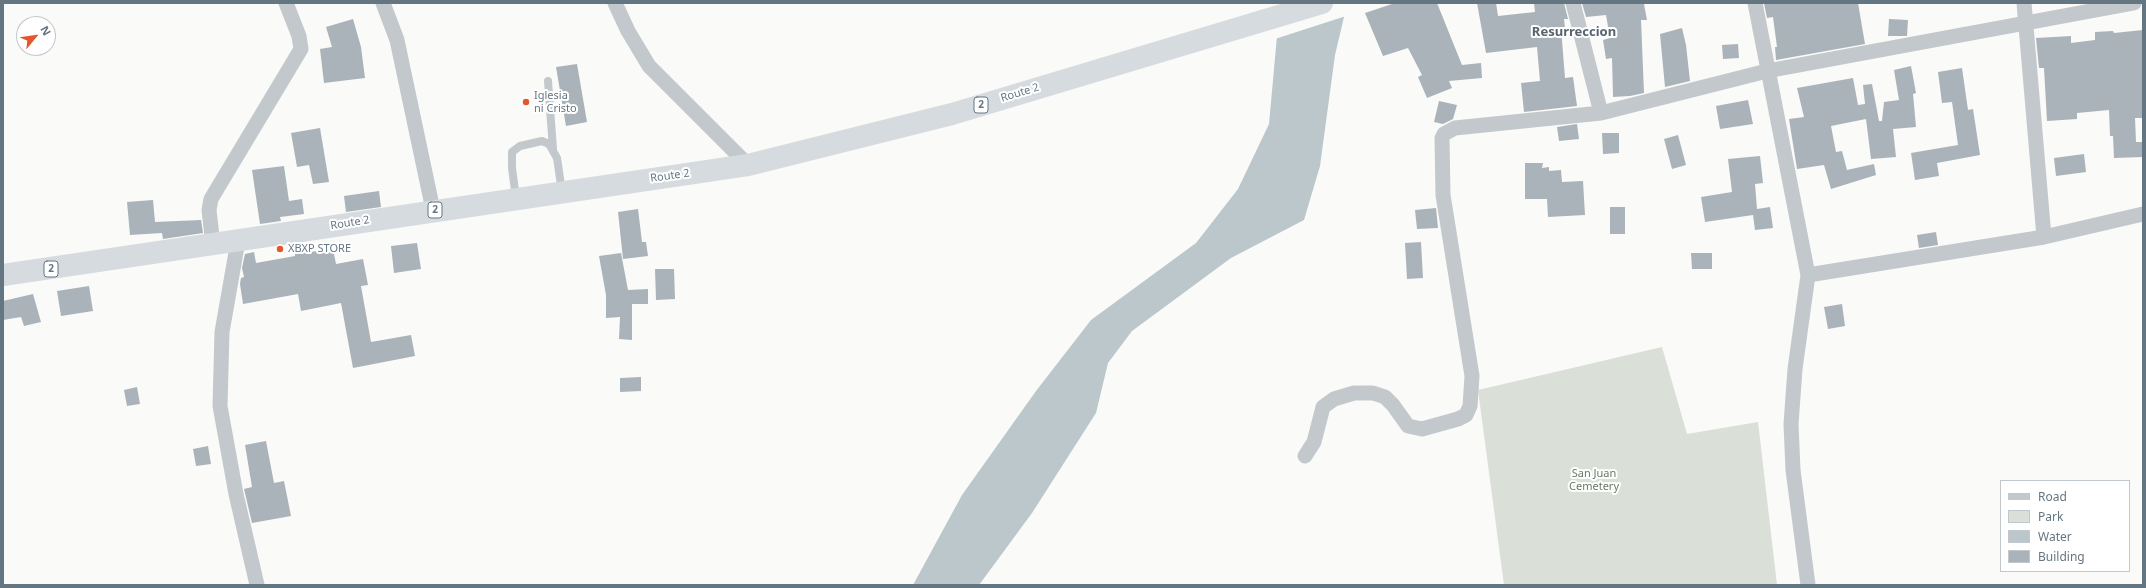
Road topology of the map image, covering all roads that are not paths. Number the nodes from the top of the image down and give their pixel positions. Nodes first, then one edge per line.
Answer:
1 (286, 3) edge
2 (383, 3) edge
3 (615, 3) edge
4 (1322, 3) edge
5 (1573, 3) edge
6 (1755, 3) edge
7 (2024, 3) edge
8 (2134, 3) edge
9 (2027, 23) junction
10 (1767, 71) junction
11 (548, 81) dead end
12 (1601, 113) junction
13 (553, 149) junction
14 (748, 165) junction
15 (562, 192) junction
16 (516, 198) junction
17 (434, 210) junction
18 (2143, 214) edge
19 (2044, 237) junction
20 (238, 241) junction
21 (213, 245) junction
22 (1808, 275) junction
23 (3, 276) edge
24 (1305, 456) dead end
25 (257, 585) edge
26 (1808, 585) edge

1 - 21 street
2 - 17 street
3 - 14 street
4 - 14 highway, Route 2 / 2
5 - 12 street
6 - 10 street
7 - 9 street
8 - 9 street
9 - 10 street
9 - 19 street
10 - 12 street
10 - 22 street
11 - 13 lane
12 - 24 street
13 - 15 lane
13 - 16 lane
14 - 15 highway, Route 2 / 2
15 - 16 highway, Route 2 / 2
16 - 17 highway, Route 2 / 2
17 - 20 highway, Route 2 / 2
18 - 19 street
19 - 22 street
20 - 21 highway, Route 2 / 2
20 - 25 street
21 - 23 highway, Route 2 / 2
22 - 26 street

